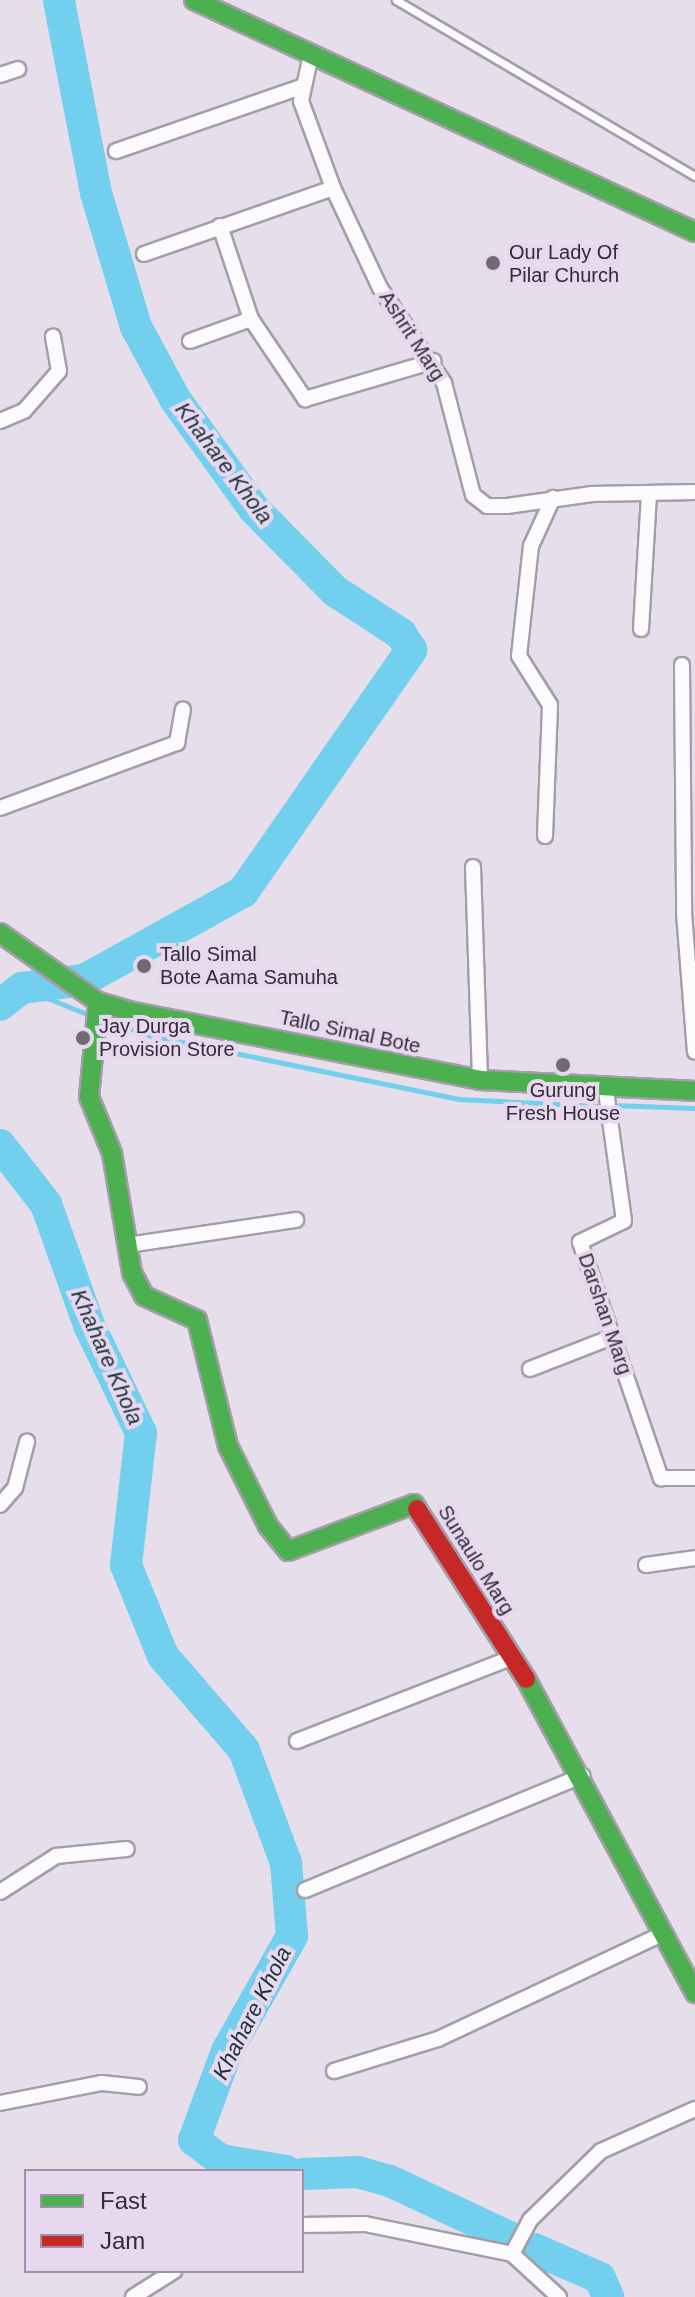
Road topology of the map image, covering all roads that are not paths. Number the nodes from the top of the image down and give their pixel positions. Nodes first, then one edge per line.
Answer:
1 (194, 0) edge
2 (396, 0) edge
3 (310, 59) junction
4 (18, 69) dead end
5 (0, 75) edge
6 (301, 87) junction
7 (116, 151) dead end
8 (695, 176) edge
9 (333, 188) junction
10 (220, 226) junction
11 (695, 232) edge
12 (144, 254) dead end
13 (251, 319) junction
14 (53, 337) dead end
15 (190, 341) dead end
16 (434, 361) junction
17 (0, 421) edge
18 (695, 492) edge
19 (649, 495) junction
20 (553, 498) junction
21 (641, 629) dead end
22 (682, 665) dead end
23 (183, 710) dead end
24 (0, 808) edge
25 (545, 836) dead end
26 (473, 867) dead end
27 (0, 933) edge
28 (91, 996) junction
29 (695, 1052) edge
30 (480, 1080) junction
31 (606, 1091) junction
32 (695, 1091) edge
33 (296, 1220) dead end
34 (128, 1245) junction
35 (612, 1337) junction
36 (530, 1369) dead end
37 (27, 1442) dead end
38 (695, 1478) edge
39 (0, 1505) edge
40 (695, 1558) edge
41 (646, 1565) dead end
42 (511, 1658) junction
43 (297, 1741) dead end
44 (582, 1776) junction
45 (127, 1849) dead end
46 (305, 1890) dead end
47 (0, 1892) edge
48 (664, 1933) junction
49 (695, 1993) edge
50 (334, 2071) dead end
51 (139, 2087) dead end
52 (0, 2103) edge
53 (695, 2109) edge
54 (304, 2225) edge
55 (512, 2254) junction
56 (171, 2273) edge
57 (133, 2297) edge
58 (559, 2297) edge

1 - 3 street
2 - 8 lane
3 - 6 street
3 - 11 street
4 - 5 street
6 - 7 street
6 - 9 street, Ashrit Marg
9 - 10 street
9 - 16 street, Ashrit Marg
10 - 12 street
10 - 13 street
13 - 15 street
13 - 16 street
14 - 17 street
16 - 20 street, Ashrit Marg
18 - 19 street, Ashrit Marg
19 - 20 street, Ashrit Marg
19 - 21 street
20 - 25 street
22 - 29 street
23 - 24 street
26 - 30 street
27 - 28 street, Tallo Simal Bote
28 - 30 street, Tallo Simal Bote
28 - 34 street, Sunaulo Marg
30 - 31 street, Tallo Simal Bote
31 - 32 street, Tallo Simal Bote
31 - 35 street, Darshan Marg
33 - 34 street
34 - 42 street, Sunaulo Marg
35 - 36 street
35 - 38 street, Darshan Marg
37 - 39 street
40 - 41 street
42 - 43 street
42 - 44 street, Sunaulo Marg
44 - 46 street
44 - 48 street, Sunaulo Marg
45 - 47 street
48 - 49 street, Sunaulo Marg
48 - 50 street
51 - 52 street
53 - 55 street
54 - 55 street
55 - 58 street
56 - 57 street

